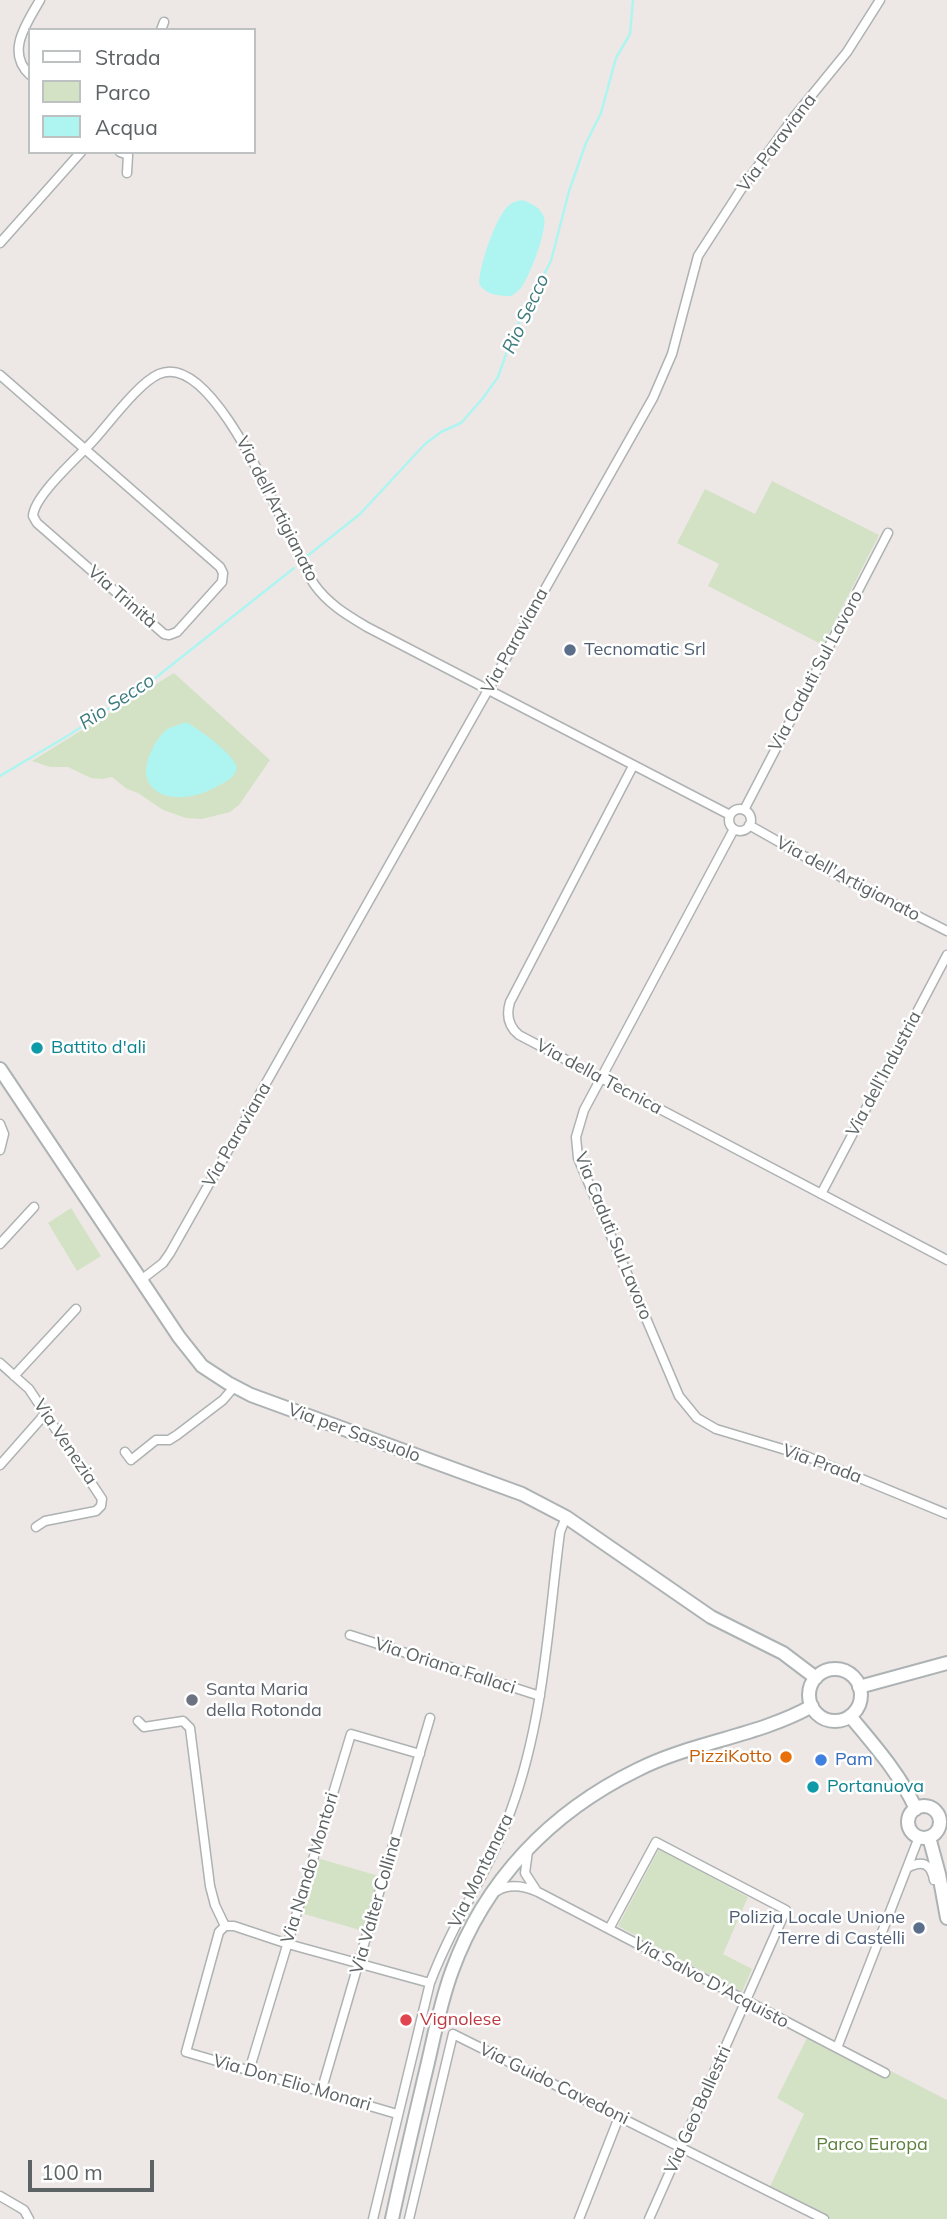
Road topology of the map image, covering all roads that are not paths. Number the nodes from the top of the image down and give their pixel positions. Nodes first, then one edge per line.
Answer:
1 (40, 0) edge
2 (880, 0) edge
3 (28, 72) edge
4 (78, 154) edge
5 (125, 154) edge
6 (127, 173) dead end
7 (0, 243) edge
8 (167, 372) joint
9 (0, 375) edge
10 (85, 450) junction
11 (888, 533) dead end
12 (488, 690) junction
13 (633, 766) junction
14 (744, 810) junction
15 (730, 815) junction
16 (749, 825) junction
17 (734, 829) junction
18 (947, 931) edge
19 (947, 955) edge
20 (0, 1069) edge
21 (602, 1079) junction
22 (0, 1124) edge
23 (0, 1150) edge
24 (821, 1194) junction
25 (34, 1207) dead end
26 (0, 1244) edge
27 (947, 1260) edge
28 (141, 1280) junction
29 (76, 1309) dead end
30 (0, 1363) edge
31 (14, 1376) junction
32 (234, 1387) junction
33 (46, 1413) junction
34 (697, 1418) joint
35 (125, 1452) dead end
36 (0, 1465) edge
37 (947, 1514) edge
38 (566, 1517) junction
39 (36, 1527) dead end
40 (350, 1635) dead end
41 (947, 1663) edge
42 (816, 1678) junction
43 (859, 1687) junction
44 (540, 1696) junction
45 (811, 1706) junction
46 (850, 1716) junction
47 (430, 1718) dead end
48 (138, 1721) dead end
49 (420, 1754) junction
50 (916, 1809) junction
51 (924, 1837) junction
52 (533, 1842) junction
53 (907, 1868) junction
54 (538, 1892) junction
55 (487, 1900) junction
56 (945, 1904) junction
57 (947, 1918) edge
58 (225, 1926) junction
59 (609, 1929) junction
60 (288, 1944) junction
61 (359, 1963) junction
62 (430, 1983) junction
63 (747, 2002) junction
64 (837, 2048) junction
65 (249, 2071) junction
66 (885, 2073) dead end
67 (321, 2092) junction
68 (397, 2114) junction
69 (620, 2117) junction
70 (681, 2147) junction
71 (0, 2196) edge
72 (29, 2219) edge
73 (373, 2219) edge
74 (391, 2219) edge
75 (409, 2219) edge
76 (579, 2219) edge
77 (649, 2219) edge
78 (824, 2219) edge

1 - 3 street
2 - 12 street, Via Paraviana
4 - 7 street
5 - 6 street
8 - 10 street, Via Trinità
8 - 12 street, Via dell'Artigianato
9 - 10 street, Via Trinità
10 - 10 street, Via Trinità
11 - 14 street, Via Caduti Sul Lavoro
12 - 13 street, Via dell'Artigianato
12 - 28 street, Via Paraviana
13 - 15 street, Via dell'Artigianato
13 - 21 street, Via della Tecnica
14 - 15 street
14 - 16 street
15 - 17 street
16 - 17 street
16 - 18 street, Via dell'Artigianato
17 - 21 street, Via Caduti Sul Lavoro
19 - 24 street, Via dell’Industria
20 - 28 main road, Via per Sassuolo
21 - 24 street, Via della Tecnica
21 - 34 street, Via Caduti Sul Lavoro
22 - 23 street
24 - 27 street, Via della Tecnica
25 - 26 street
28 - 32 main road, Via per Sassuolo
29 - 31 street
30 - 31 street, Via Venezia
31 - 33 street, Via Venezia
32 - 35 street
32 - 38 main road, Via per Sassuolo
33 - 36 street
33 - 39 street, Via Venezia
34 - 37 street, Via Prada
38 - 42 main road, Via per Sassuolo
38 - 44 street, Via Montanara
40 - 44 street, Via Oriana Fallaci
41 - 43 main road
42 - 43 main road
42 - 45 main road
43 - 46 main road
44 - 62 street, Via Montanara
45 - 46 main road
45 - 52 main road
46 - 50 main road
47 - 49 street, Via Valter Collina
48 - 58 street
49 - 60 street, Via Nando Montori
49 - 61 street, Via Valter Collina
50 - 51 main road
50 - 51 main road
51 - 53 street
51 - 56 main road
52 - 54 street
52 - 55 main road
53 - 56 street
53 - 64 street
54 - 55 street, Via Salvo D'Acquisto
54 - 59 street, Via Salvo D'Acquisto
55 - 74 main road
56 - 57 main road
58 - 60 street
58 - 65 street, Via Don Elio Monari
59 - 63 street, Via Salvo D'Acquisto
59 - 63 street, Via Geo Ballestri
60 - 61 street
60 - 65 street, Via Nando Montori
61 - 62 street
61 - 67 street, Via Valter Collina
62 - 68 street, Via Montanara
63 - 64 street, Via Salvo D'Acquisto
63 - 70 street, Via Geo Ballestri
64 - 66 street, Via Salvo D'Acquisto
65 - 67 street, Via Don Elio Monari
67 - 68 street, Via Don Elio Monari
68 - 73 street, Via Montanara
69 - 70 street, Via Guido Cavedoni
69 - 75 street, Via Guido Cavedoni
69 - 76 street
70 - 77 street, Via Geo Ballestri
70 - 78 street, Via Guido Cavedoni
71 - 72 street

